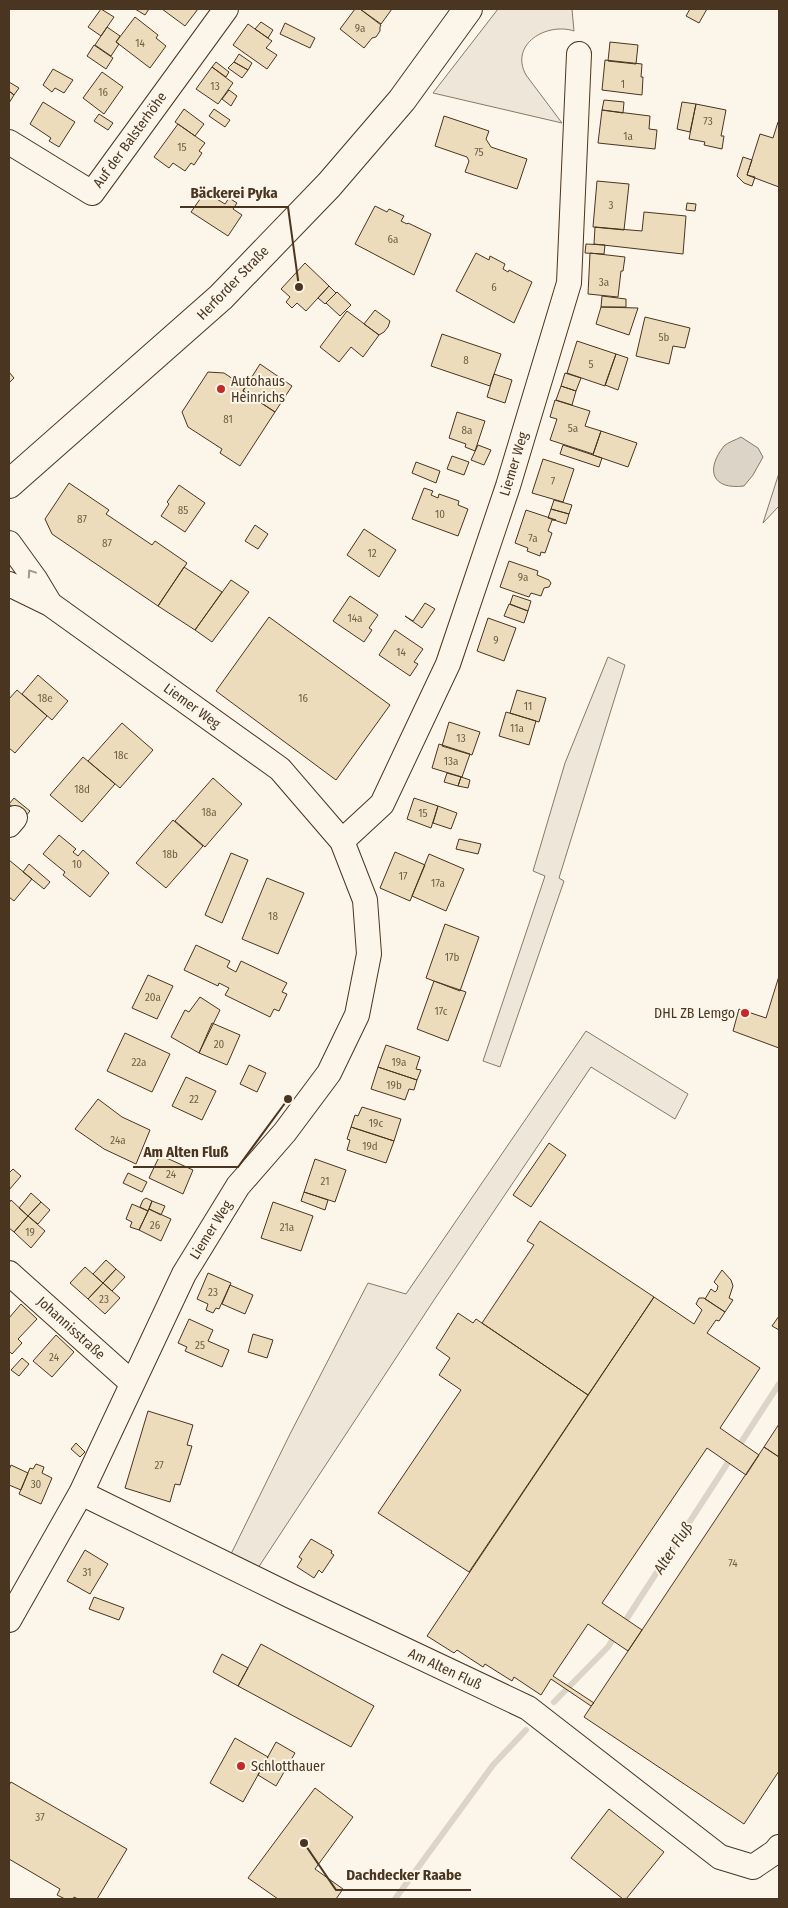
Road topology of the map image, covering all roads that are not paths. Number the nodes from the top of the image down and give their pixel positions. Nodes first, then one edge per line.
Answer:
1 (226, 9) edge
2 (468, 9) edge
3 (579, 54) dead end
4 (9, 142) edge
5 (9, 484) edge
6 (9, 543) edge
7 (9, 584) edge
8 (9, 590) edge
9 (50, 604) junction
10 (342, 841) junction
11 (9, 1273) edge
12 (132, 1383) junction
13 (81, 1493) junction
14 (9, 1620) edge
15 (779, 1847) edge

1 - 4 street, Auf der Balsterhöhe
2 - 5 main road, Herforder Straße
3 - 10 street, Liemer Weg
9 -> 6 street, Liemer Weg
7 - 9 street, Liemer Weg
8 - 9 street, Liemer Weg
9 - 10 street, Liemer Weg
10 - 12 street, Liemer Weg
11 - 12 street, Johannisstraße
12 - 13 street, Liemer Weg
13 - 14 street, Liemer Weg
13 - 15 street, Am Alten Fluß

